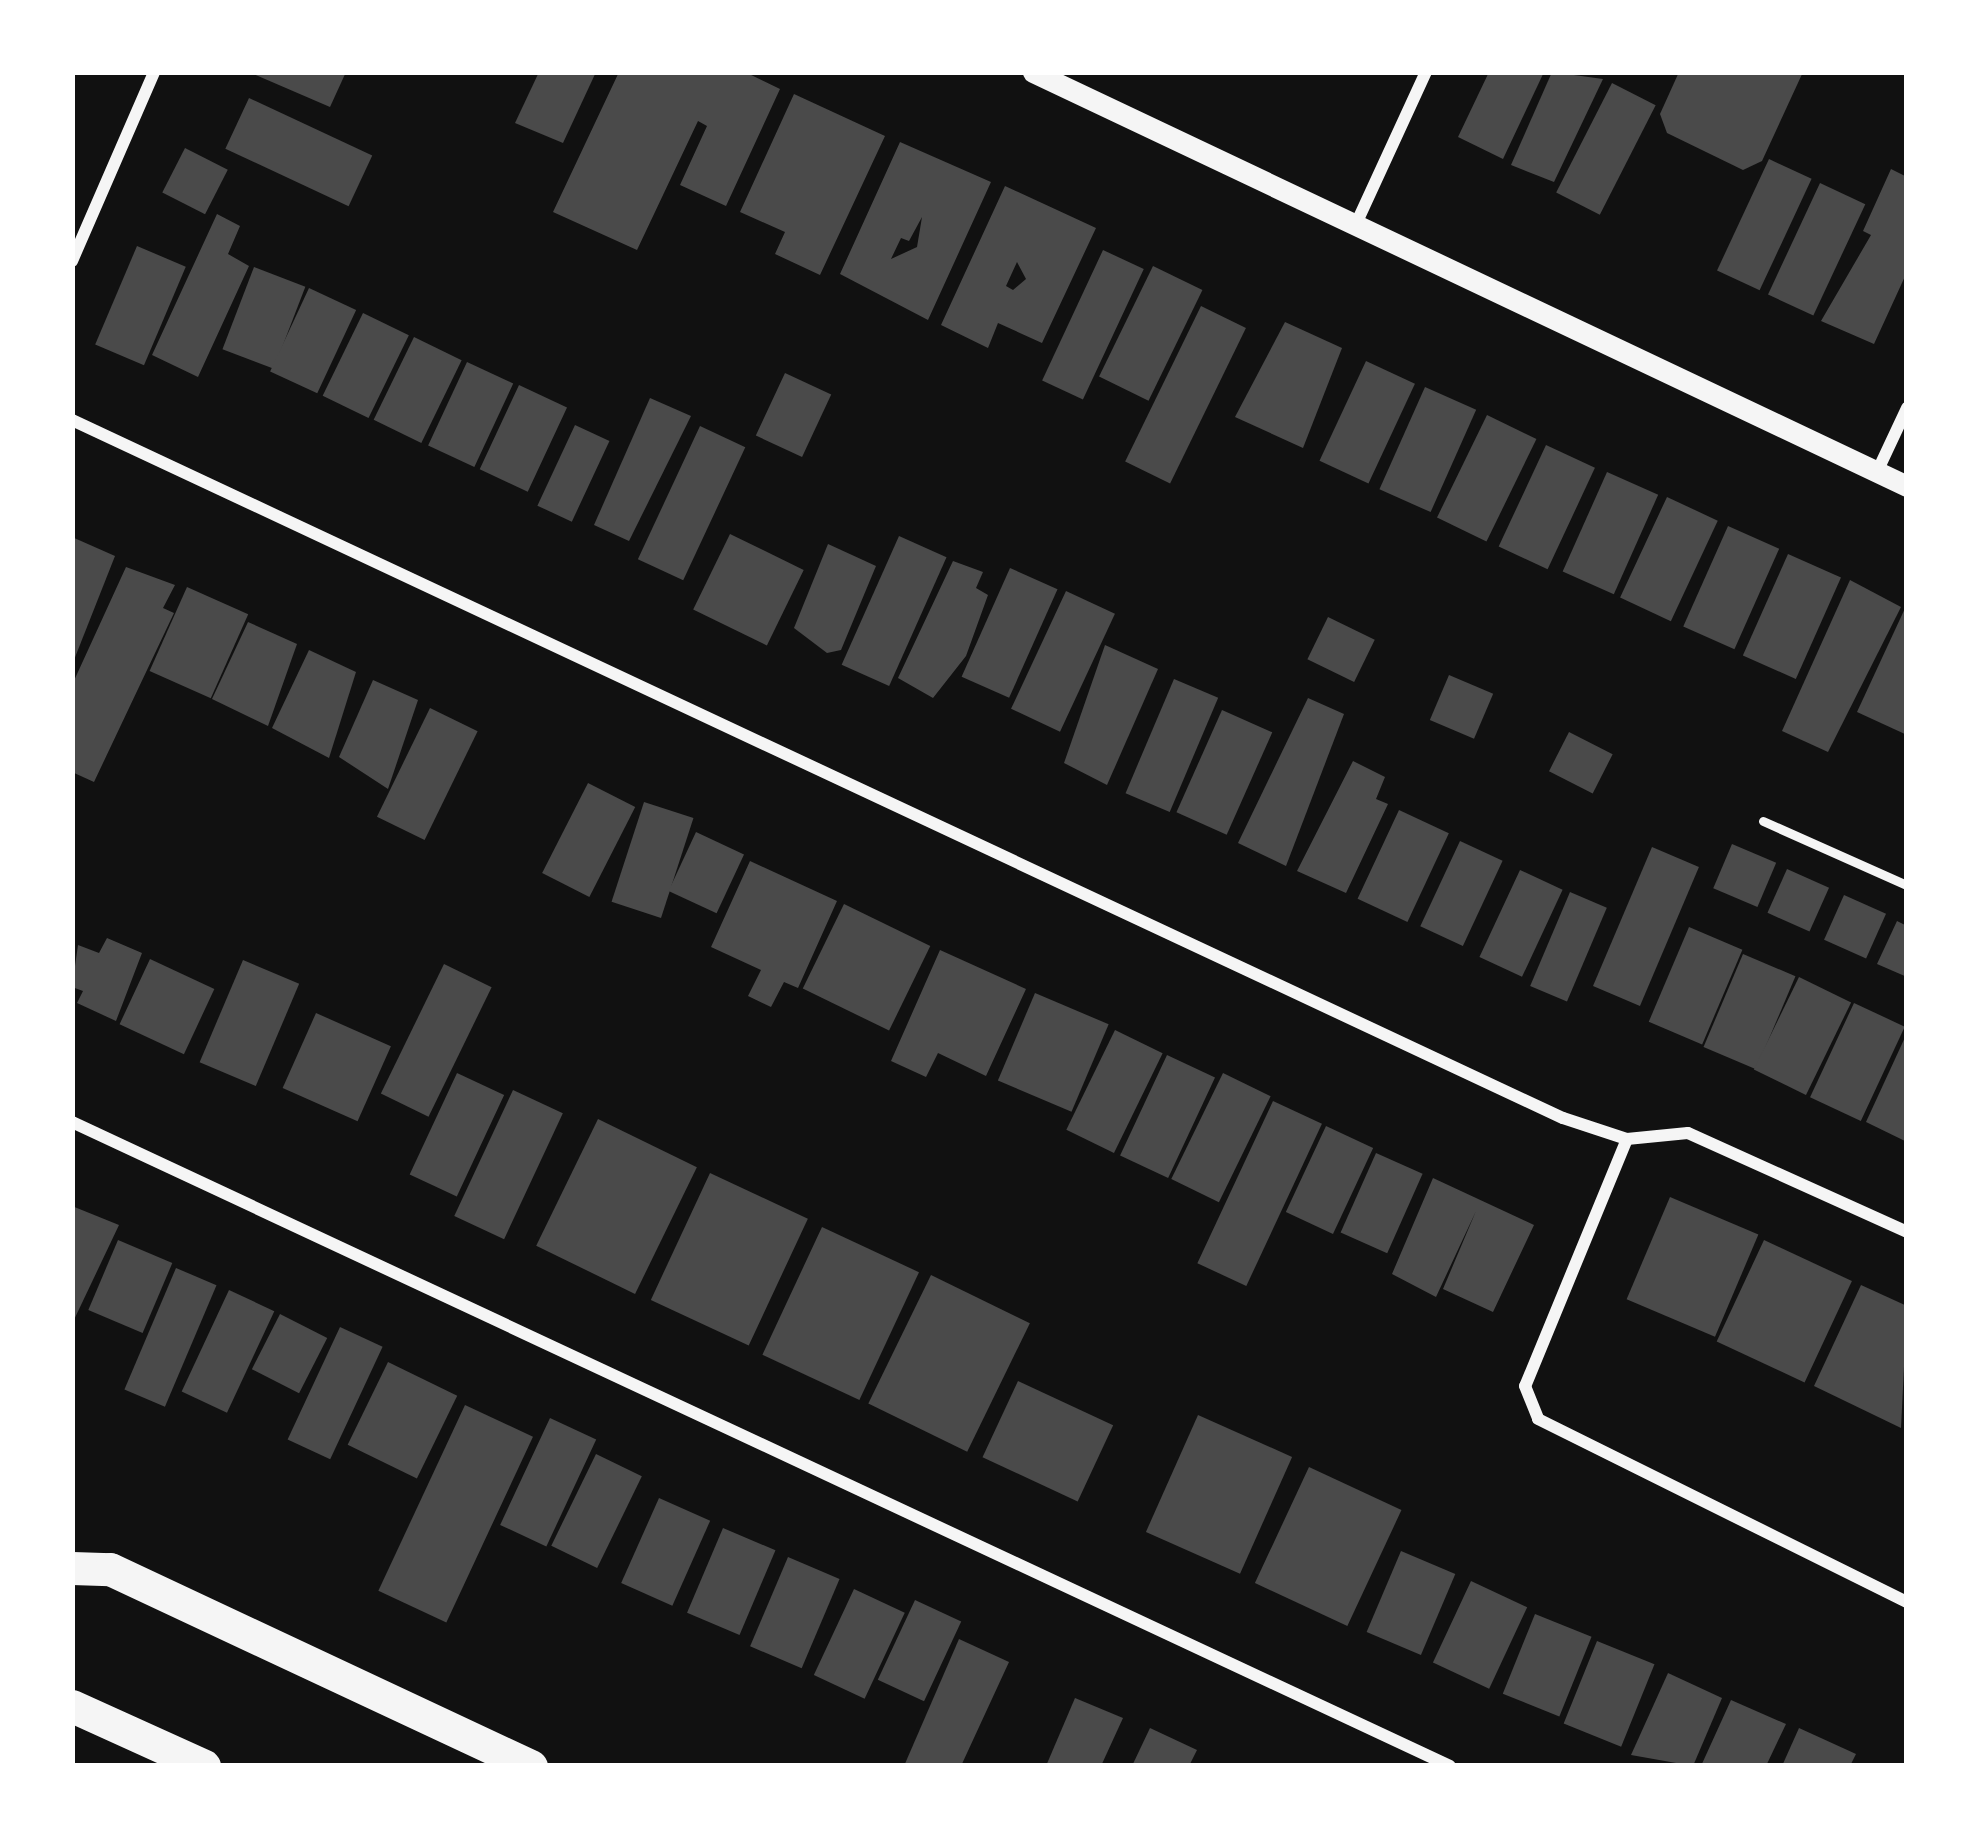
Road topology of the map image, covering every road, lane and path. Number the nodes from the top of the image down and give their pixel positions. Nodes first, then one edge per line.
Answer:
1 (154, 72) edge
2 (1033, 72) edge
3 (1426, 72) edge
4 (1356, 224) junction
5 (72, 261) edge
6 (1907, 408) edge
7 (72, 420) edge
8 (1877, 472) junction
9 (1907, 486) edge
10 (1763, 821) dead end
11 (1907, 885) edge
12 (72, 1122) edge
13 (1627, 1139) junction
14 (1907, 1232) edge
15 (72, 1568) edge
16 (1907, 1602) edge
17 (72, 1706) edge
18 (204, 1766) edge
19 (531, 1766) edge
20 (1450, 1766) edge

1 - 5 street
2 - 4 street
3 - 4 street
4 - 8 street
6 - 8 street
7 - 13 street
8 - 9 street
10 - 11 lane
12 - 20 street
13 - 14 street
13 - 16 street
15 - 19 highway
17 - 18 highway

